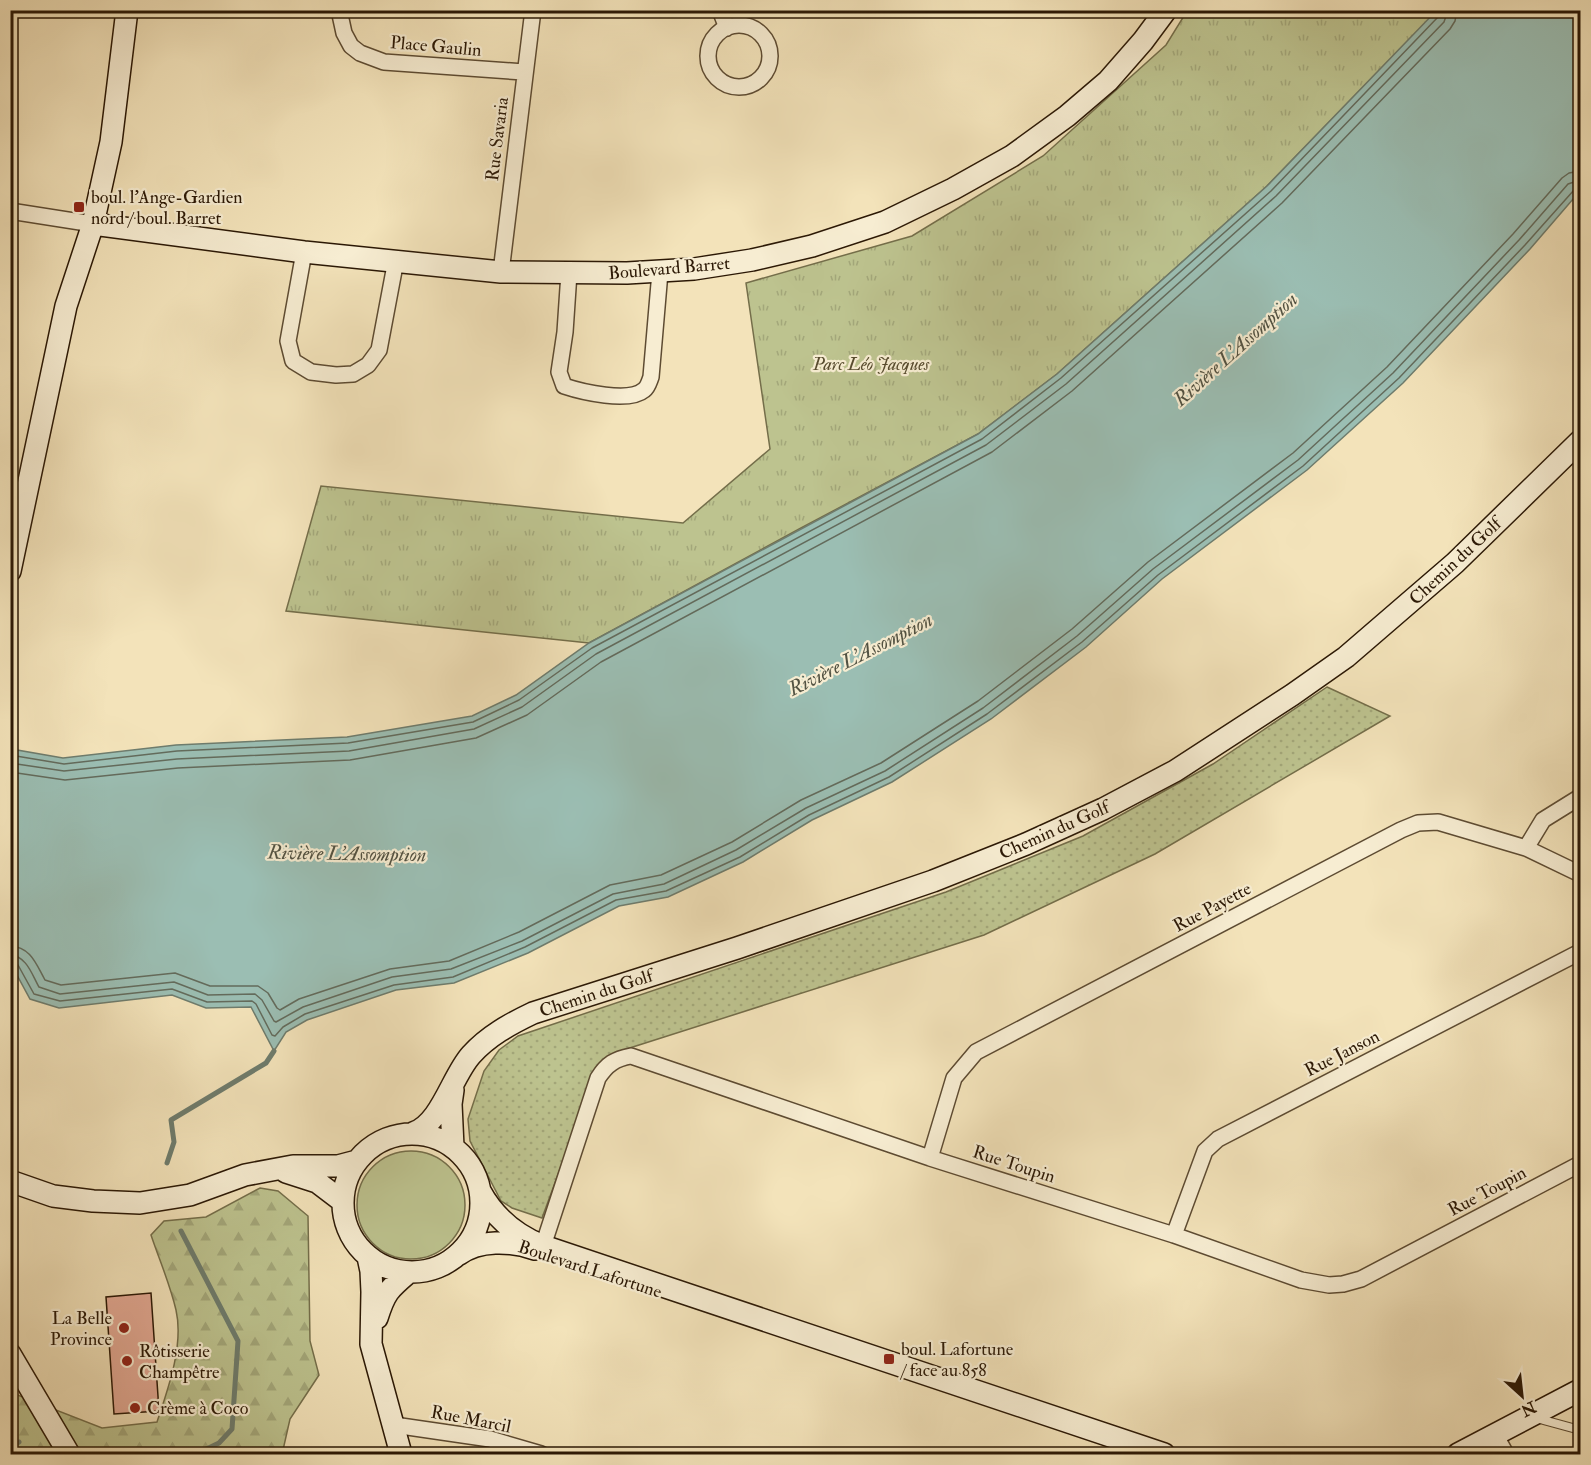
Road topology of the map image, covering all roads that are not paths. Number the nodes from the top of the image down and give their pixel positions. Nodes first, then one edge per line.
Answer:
1 (127, 10) edge
2 (339, 10) edge
3 (532, 10) edge
4 (720, 10) edge
5 (1166, 10) edge
6 (727, 28) junction
7 (524, 72) junction
8 (10, 211) edge
9 (93, 225) junction
10 (304, 252) junction
11 (396, 260) junction
12 (501, 272) junction
13 (660, 272) junction
14 (569, 273) junction
15 (1577, 450) edge
16 (10, 572) edge
17 (1581, 797) edge
18 (1526, 848) junction
19 (1581, 874) edge
20 (1581, 952) edge
21 (455, 1083) junction
22 (413, 1133) junction
23 (453, 1147) junction
24 (930, 1158) junction
25 (357, 1161) junction
26 (1581, 1164) edge
27 (280, 1169) junction
28 (10, 1181) edge
29 (480, 1191) junction
30 (342, 1201) junction
31 (1174, 1235) junction
32 (543, 1246) junction
33 (368, 1257) junction
34 (452, 1260) junction
35 (409, 1272) junction
36 (729, 1309) junction
37 (370, 1344) junction
38 (10, 1354) edge
39 (1581, 1390) edge
40 (1530, 1416) junction
41 (394, 1425) junction
42 (1581, 1430) edge
43 (1495, 1434) junction
44 (69, 1455) edge
45 (401, 1455) edge
46 (541, 1455) edge
47 (1164, 1455) edge
48 (1458, 1455) edge
49 (1506, 1455) edge

1 - 9 street
2 - 7 street, Place Gaulin
3 - 7 street, Rue Savaria
4 - 6 street
5 - 13 street, Boulevard Barret
6 - 6 street
7 - 12 street, Rue Savaria
8 - 9 street
9 - 10 street, Boulevard Barret
9 - 16 street
10 - 11 street, Boulevard Barret
10 - 11 street
11 - 12 street, Boulevard Barret
12 - 14 street, Boulevard Barret
13 - 14 street, Boulevard Barret
13 - 14 street
15 - 21 street, Chemin du Golf
17 - 18 street
18 - 19 street, Rue Payette
18 - 24 street, Rue Payette
20 - 31 street, Rue Janson
21 - 22 street, Chemin du Golf
21 - 23 street, Chemin du Golf
22 - 23 street
22 - 25 street
23 - 29 street
24 - 31 street, Rue Toupin
24 - 32 street, Rue Toupin
25 - 27 street
25 - 30 street
26 - 31 street, Rue Toupin
27 - 28 street
27 - 30 street
29 - 32 street, Boulevard Lafortune
29 - 34 street
30 - 33 street
32 - 36 street, Boulevard Lafortune
33 - 35 street
33 - 37 street
34 - 35 street
34 - 36 street, Boulevard Lafortune
35 - 37 street
36 - 47 street, Boulevard Lafortune
37 - 41 street
38 - 44 street
39 - 40 street
40 - 42 lane
40 - 43 street
41 - 45 street
41 - 46 street, Rue Marcil
43 - 48 street
43 - 49 street

